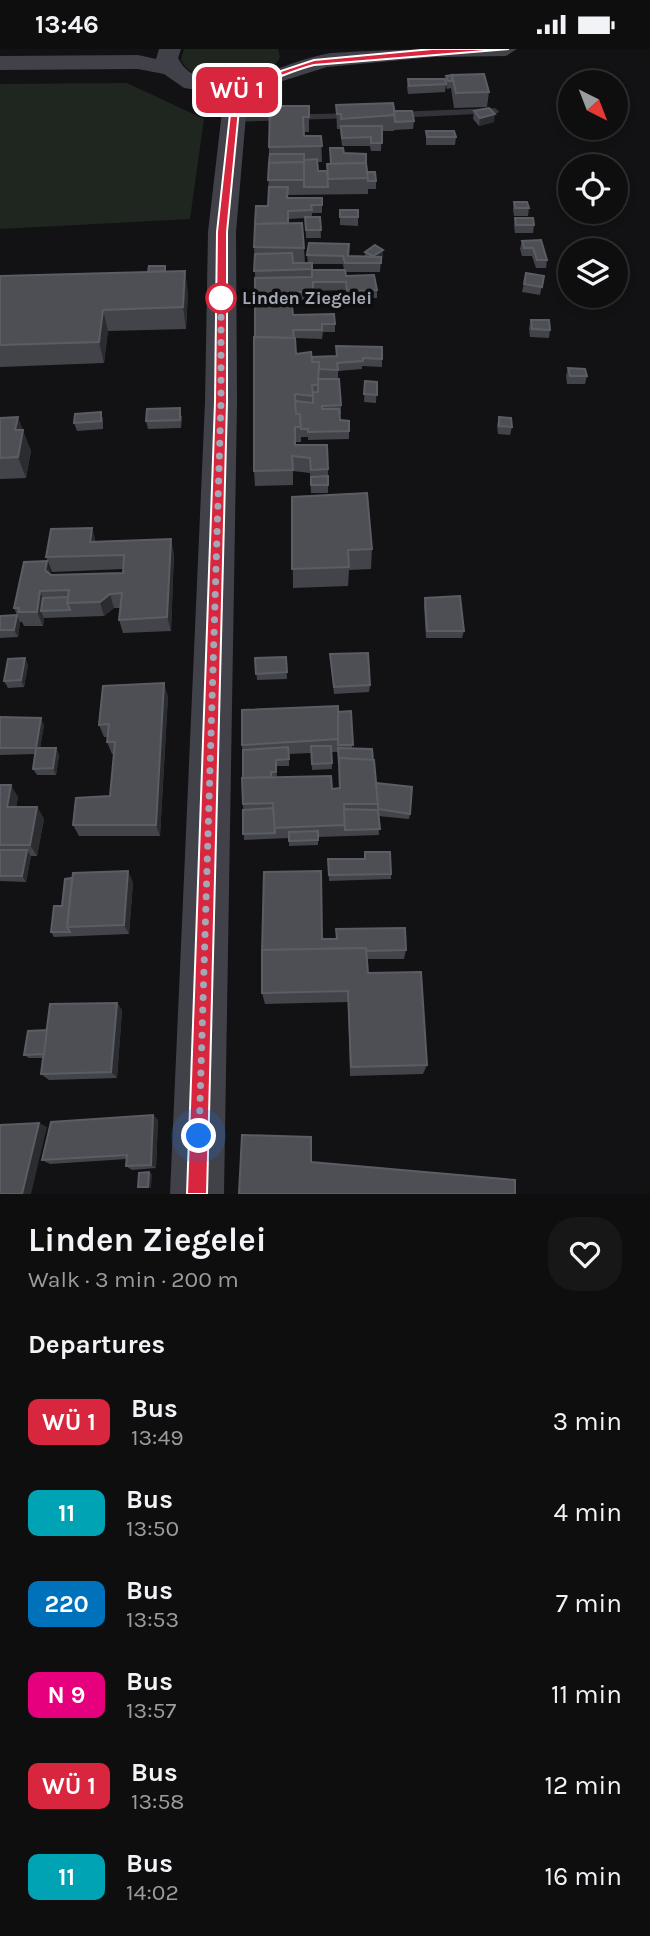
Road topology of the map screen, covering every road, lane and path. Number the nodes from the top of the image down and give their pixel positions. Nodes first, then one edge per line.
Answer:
1 (317, 49) edge
2 (506, 49) edge
3 (432, 51) junction
4 (169, 55) edge
5 (288, 59) edge
6 (0, 62) edge
7 (225, 87) junction
8 (495, 111) edge
9 (383, 115) edge
10 (369, 116) edge
11 (232, 119) junction
12 (223, 210) junction
13 (197, 1194) edge

1 - 3 main road
2 - 3 main road
3 - 5 main road
4 - 6 main road
4 - 7 main road
5 - 7 main road
7 - 11 main road
7 - 12 main road
8 - 9 lane
10 - 11 lane
11 - 12 main road
12 - 13 main road

